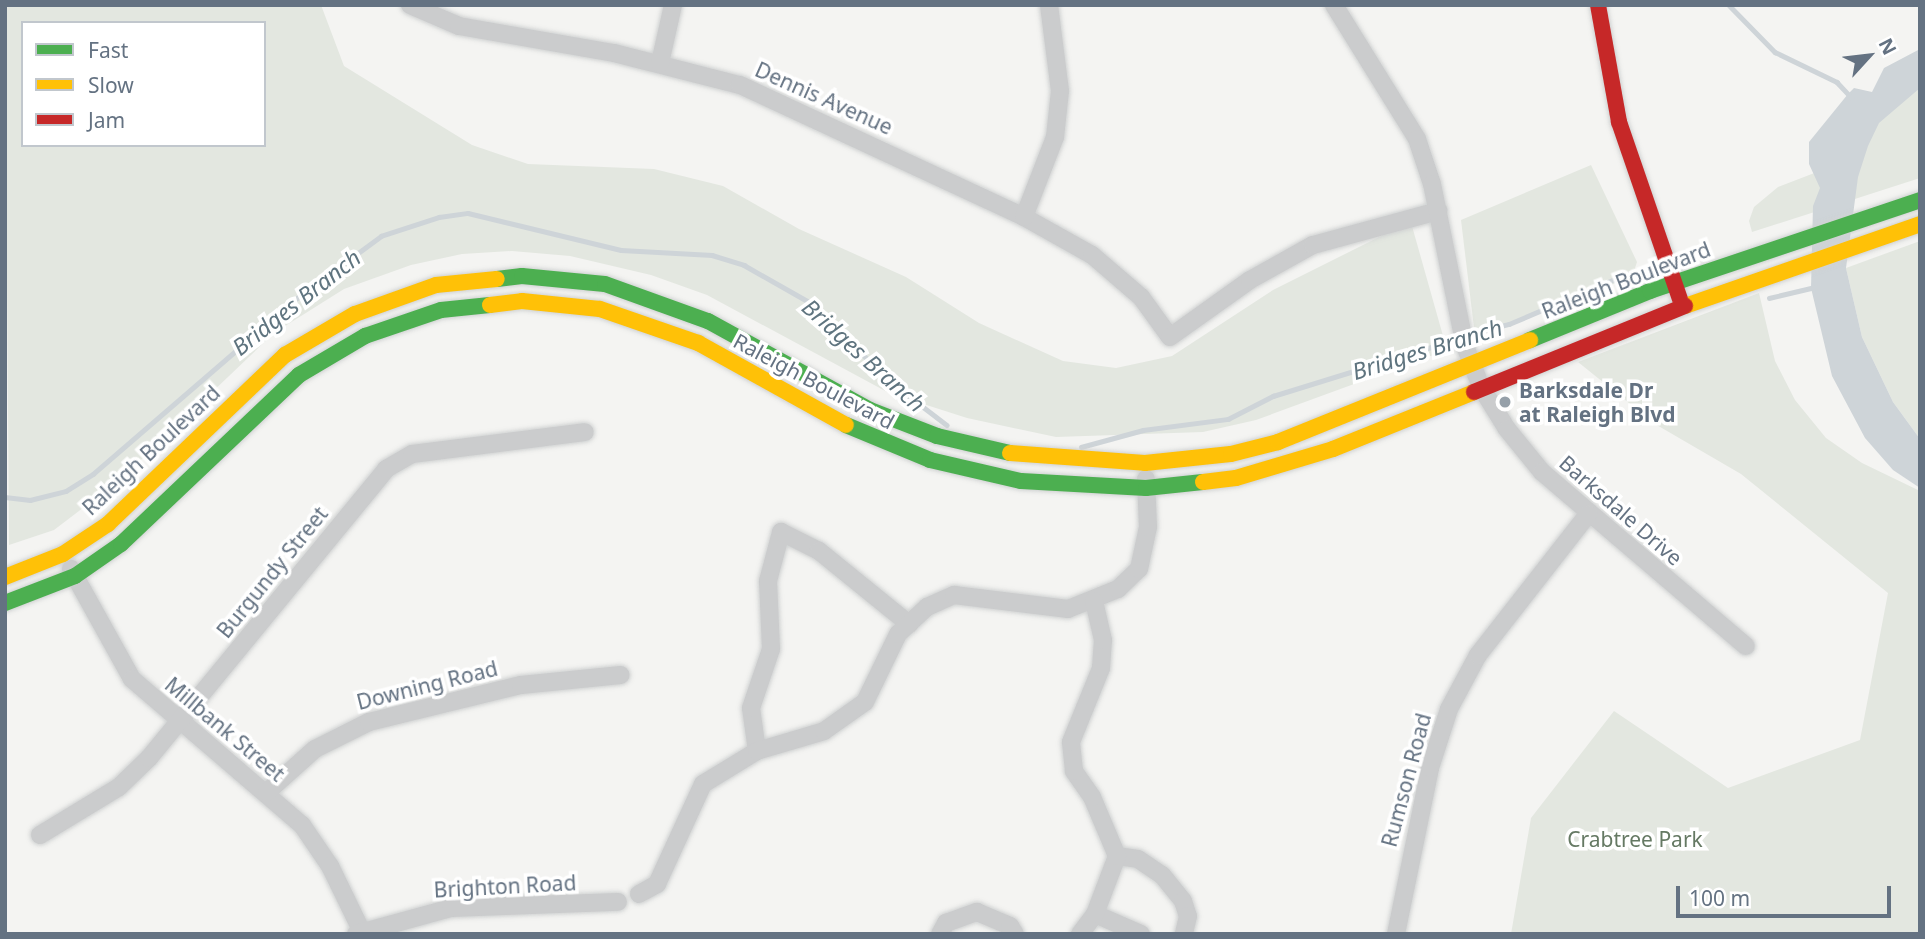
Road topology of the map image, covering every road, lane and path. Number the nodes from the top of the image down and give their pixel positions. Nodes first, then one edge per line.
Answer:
1 (410, 5) edge
2 (673, 5) edge
3 (1049, 5) edge
4 (1334, 5) edge
5 (1598, 5) edge
6 (660, 63) junction
7 (1920, 200) edge
8 (1438, 211) junction
9 (1024, 217) junction
10 (1920, 224) edge
11 (1674, 282) junction
12 (1682, 307) junction
13 (1472, 363) junction
14 (1481, 387) junction
15 (585, 432) dead end
16 (1145, 463) junction
17 (1146, 488) junction
18 (1588, 513) junction
19 (63, 554) junction
20 (75, 576) junction
21 (5, 577) edge
22 (1094, 601) junction
23 (5, 603) edge
24 (909, 624) junction
25 (1746, 646) dead end
26 (621, 675) dead end
27 (177, 722) junction
28 (757, 751) junction
29 (267, 792) junction
30 (40, 835) dead end
31 (1117, 856) junction
32 (639, 894) dead end
33 (618, 902) dead end
34 (1095, 914) junction
35 (360, 933) edge
36 (940, 934) edge
37 (1015, 934) edge
38 (1080, 934) edge
39 (1141, 934) edge
40 (1184, 934) edge
41 (1396, 934) edge

1 - 6 street, Dennis Avenue
2 - 6 street
3 - 9 street
4 - 8 street, Barksdale Drive
5 - 11 main road
6 - 9 street, Dennis Avenue
7 - 11 main road, Raleigh Boulevard
8 - 9 street, Dennis Avenue
8 - 13 street, Barksdale Drive
10 - 12 main road, Raleigh Boulevard
11 - 12 main road
11 - 13 main road, Raleigh Boulevard
12 - 14 main road, Raleigh Boulevard
13 - 14 street, Barksdale Drive
13 - 16 main road, Raleigh Boulevard
14 - 17 main road, Raleigh Boulevard
14 - 18 street, Barksdale Drive
15 - 27 street, Burgundy Street
16 - 17 street
16 - 19 main road, Raleigh Boulevard
17 - 20 main road, Raleigh Boulevard
17 - 22 street
18 - 25 street, Barksdale Drive
18 - 41 street, Rumson Road
19 - 20 street, Millbank Street
19 - 21 main road, Raleigh Boulevard
20 - 23 main road, Raleigh Boulevard
20 - 27 street, Millbank Street
22 - 24 street
22 - 31 street
24 - 28 street
24 - 28 street
26 - 29 street, Downing Road
27 - 29 street, Millbank Street
27 - 30 street, Burgundy Street
28 - 32 street
29 - 35 street, Millbank Street
31 - 34 street
31 - 40 street
33 - 35 street, Brighton Road
34 - 38 street
34 - 39 street
36 - 37 street

